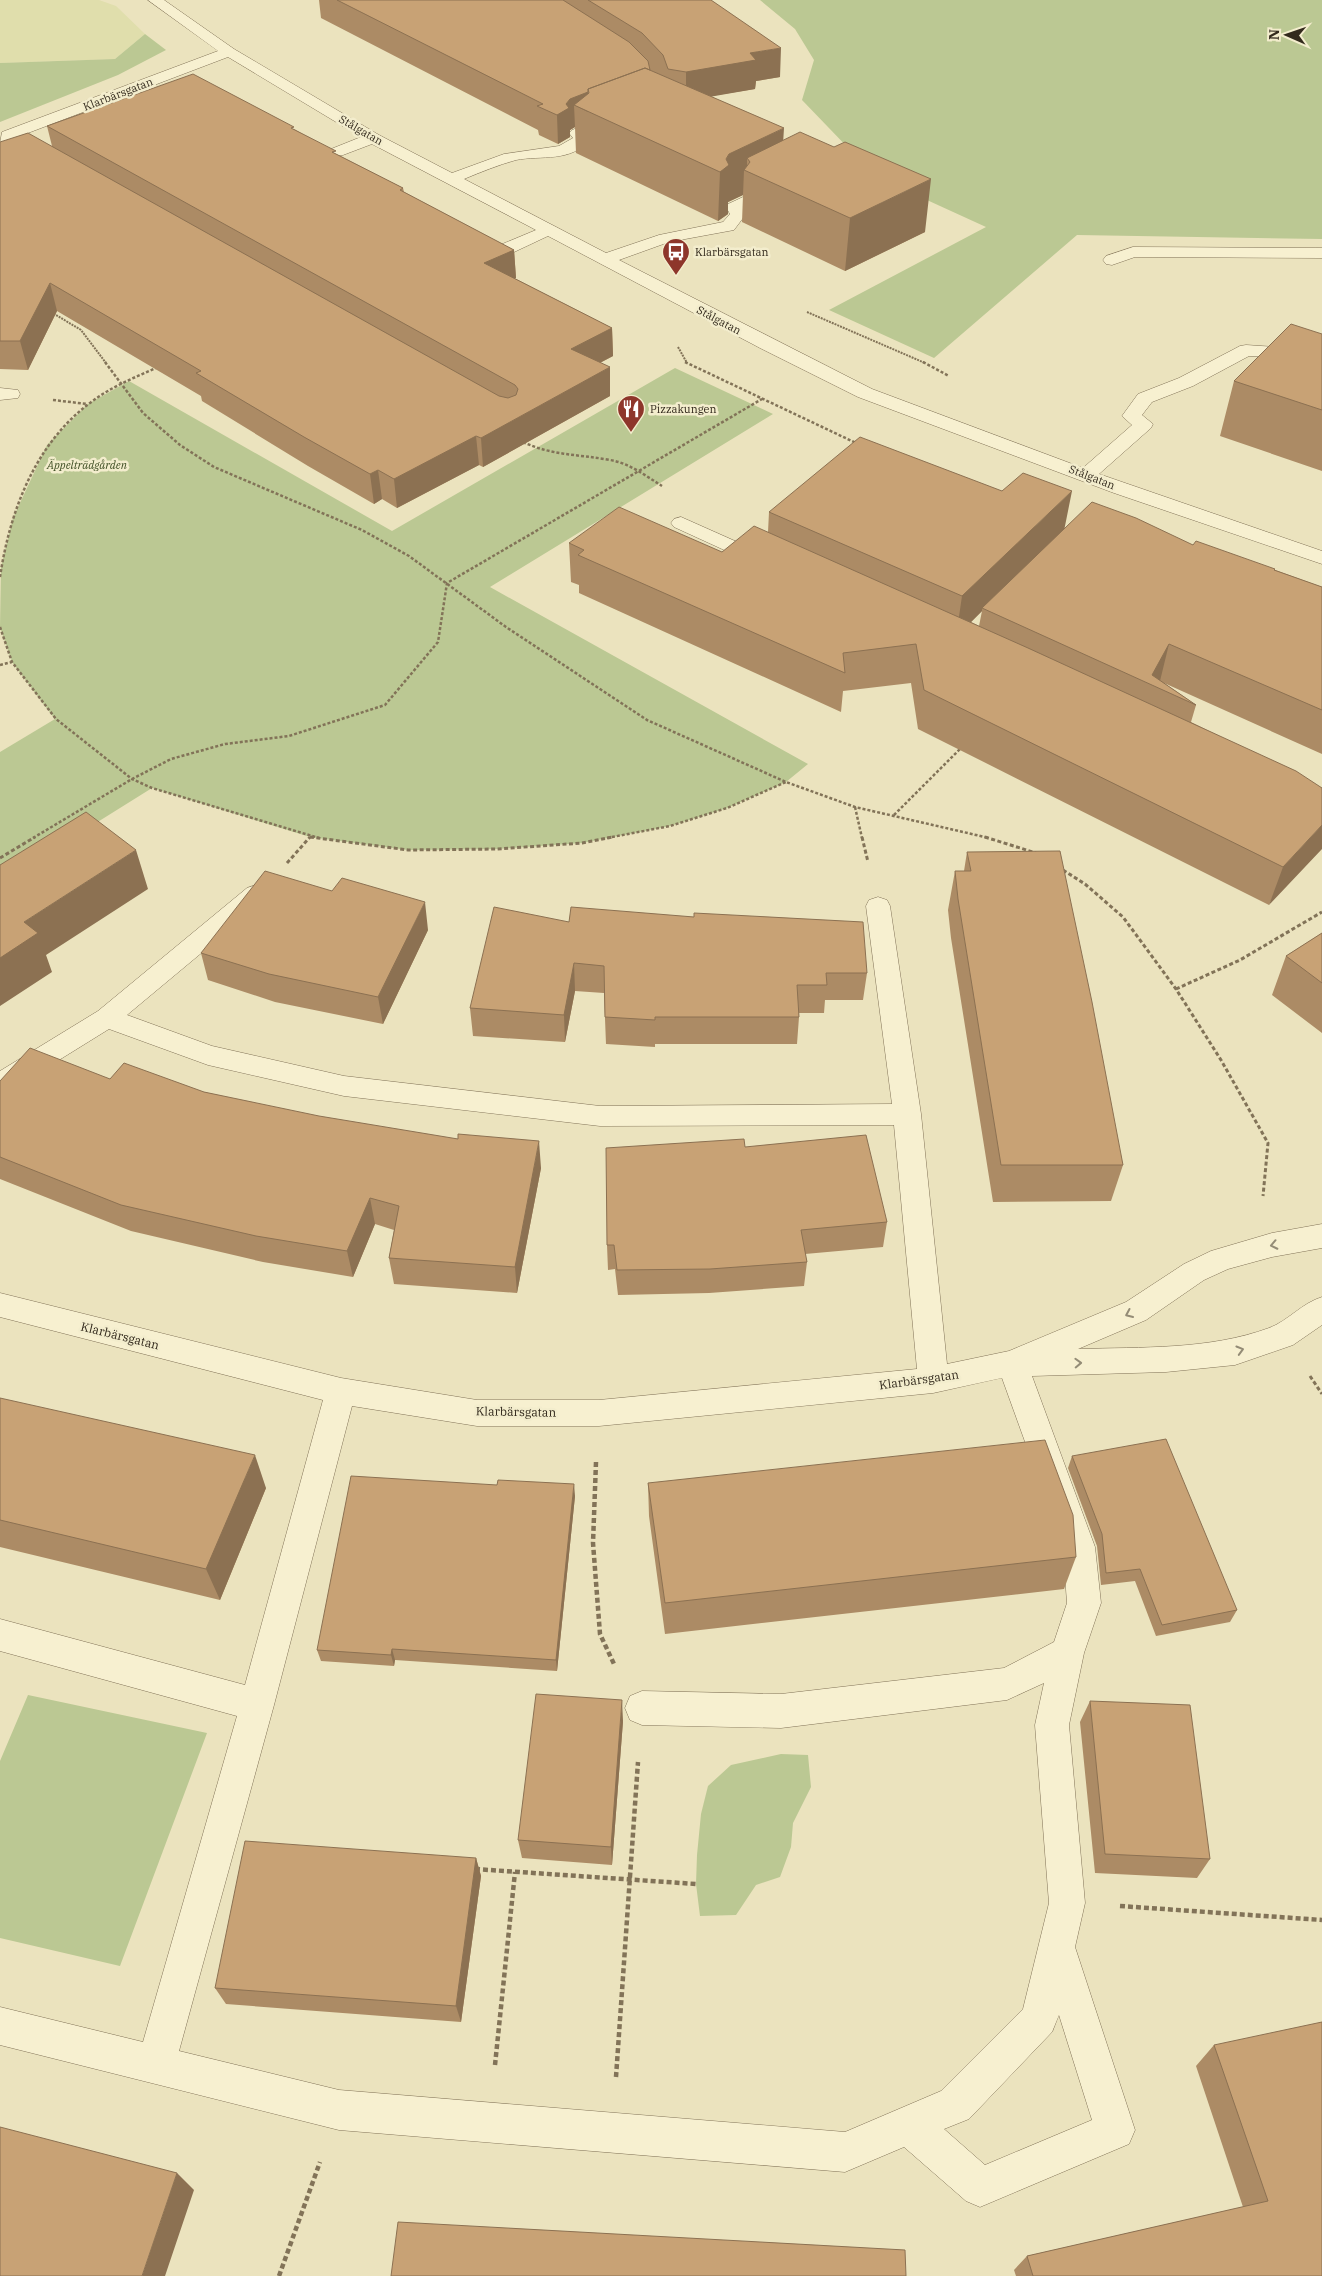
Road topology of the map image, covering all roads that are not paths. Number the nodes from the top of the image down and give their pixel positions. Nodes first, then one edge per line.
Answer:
1 (155, 0) edge
2 (229, 52) junction
3 (616, 118) edge
4 (4, 137) edge
5 (374, 138) junction
6 (337, 152) edge
7 (59, 164) edge
8 (452, 178) junction
9 (792, 178) edge
10 (549, 230) junction
11 (506, 249) edge
12 (1322, 253) edge
13 (604, 260) junction
14 (1112, 260) dead end
15 (1322, 362) edge
16 (1086, 475) junction
17 (681, 523) road end
18 (1322, 558) edge
19 (780, 568) edge
20 (271, 882) edge
21 (878, 906) road end
22 (106, 1018) junction
23 (0, 1084) edge
24 (907, 1114) junction
25 (1322, 1236) edge
26 (0, 1305) edge
27 (1322, 1308) edge
28 (1012, 1364) junction
29 (934, 1380) junction
30 (341, 1391) junction
31 (0, 1635) edge
32 (1067, 1653) junction
33 (257, 1705) junction
34 (642, 1708) road end
35 (1057, 1949) junction
36 (0, 2026) edge
37 (156, 2064) junction
38 (908, 2124) junction

1 - 2 street, Stålgatan
2 - 4 street, Klarbärsgatan
2 - 5 street, Stålgatan
3 - 8 street
4 - 7 street, Klarbärsgatan
5 - 6 street
5 - 8 street, Stålgatan
8 - 10 street, Stålgatan
9 - 13 street
10 - 11 street
10 - 13 street, Stålgatan
12 - 14 street
13 - 16 street, Stålgatan
15 - 16 street
16 - 18 street, Stålgatan
17 - 19 street
20 - 22 street
21 - 24 street
22 - 23 street
22 - 24 street
24 - 29 street
25 -> 28 street, Klarbärsgatan
26 - 30 street, Klarbärsgatan
28 -> 27 street, Klarbärsgatan
28 - 29 street, Klarbärsgatan
28 - 32 street
29 - 30 street, Klarbärsgatan
30 - 33 street
31 - 33 street
32 - 34 street
32 - 35 street
33 - 37 street
35 - 38 street
35 - 38 street
36 - 37 street
37 - 38 street

